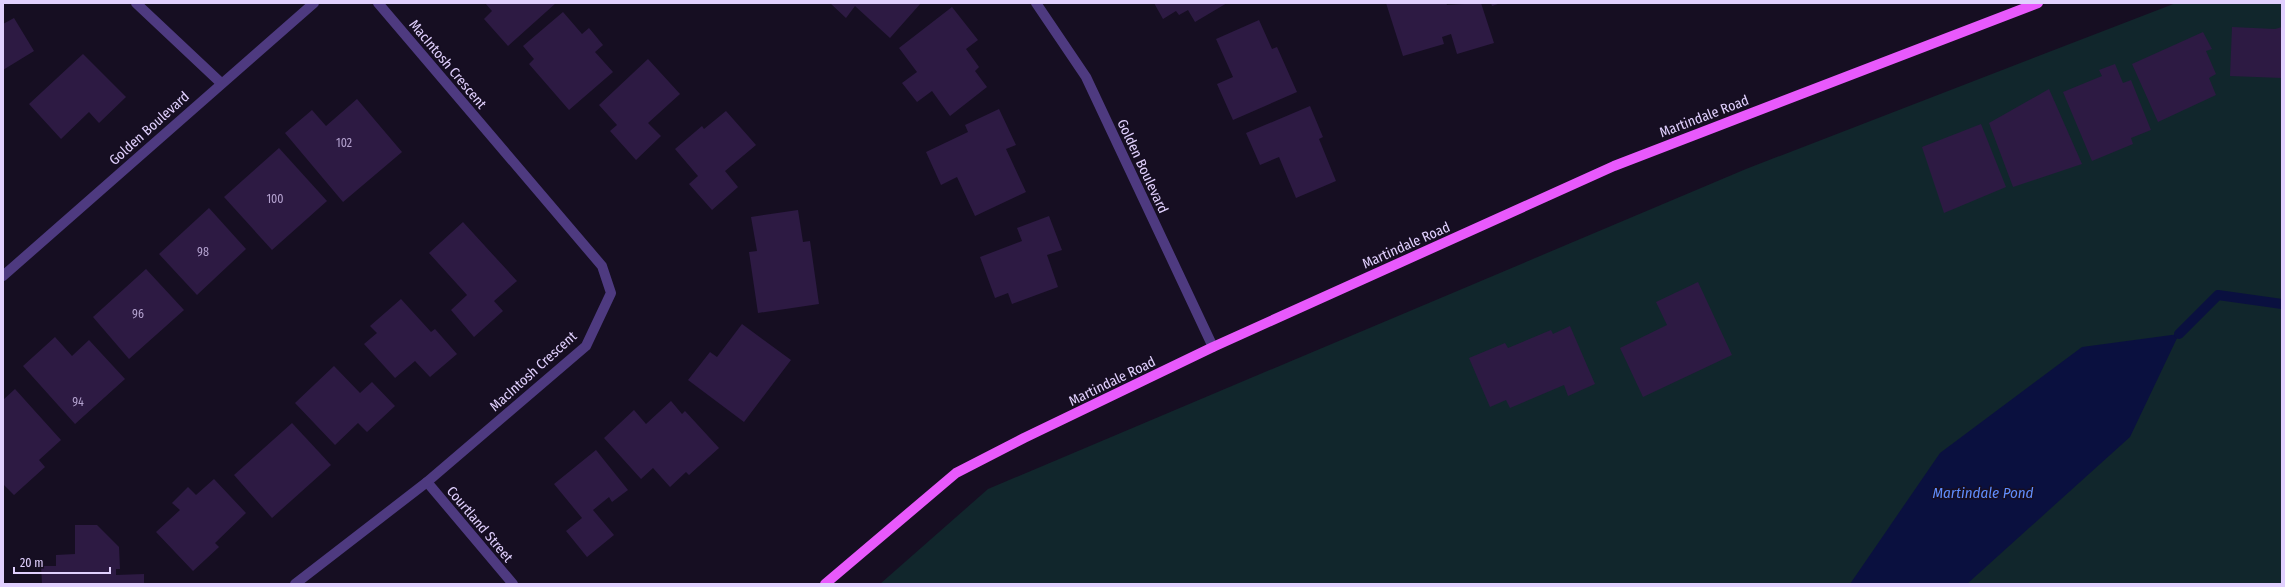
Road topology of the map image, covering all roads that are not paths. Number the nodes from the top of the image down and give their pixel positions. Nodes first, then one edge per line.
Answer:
1 (136, 3) edge
2 (314, 3) edge
3 (378, 3) edge
4 (1036, 3) edge
5 (2038, 3) edge
6 (221, 83) junction
7 (3, 276) edge
8 (1213, 348) junction
9 (426, 482) junction
10 (295, 584) edge
11 (513, 584) edge
12 (825, 584) edge

1 - 6 street
2 - 6 street, Golden Boulevard
3 - 9 street, MacIntosh Crescent
4 - 8 street, Golden Boulevard
5 - 8 main road, Martindale Road
6 - 7 street, Golden Boulevard
8 - 12 main road, Martindale Road
9 - 10 street, MacIntosh Crescent
9 - 11 street, Courtland Street

